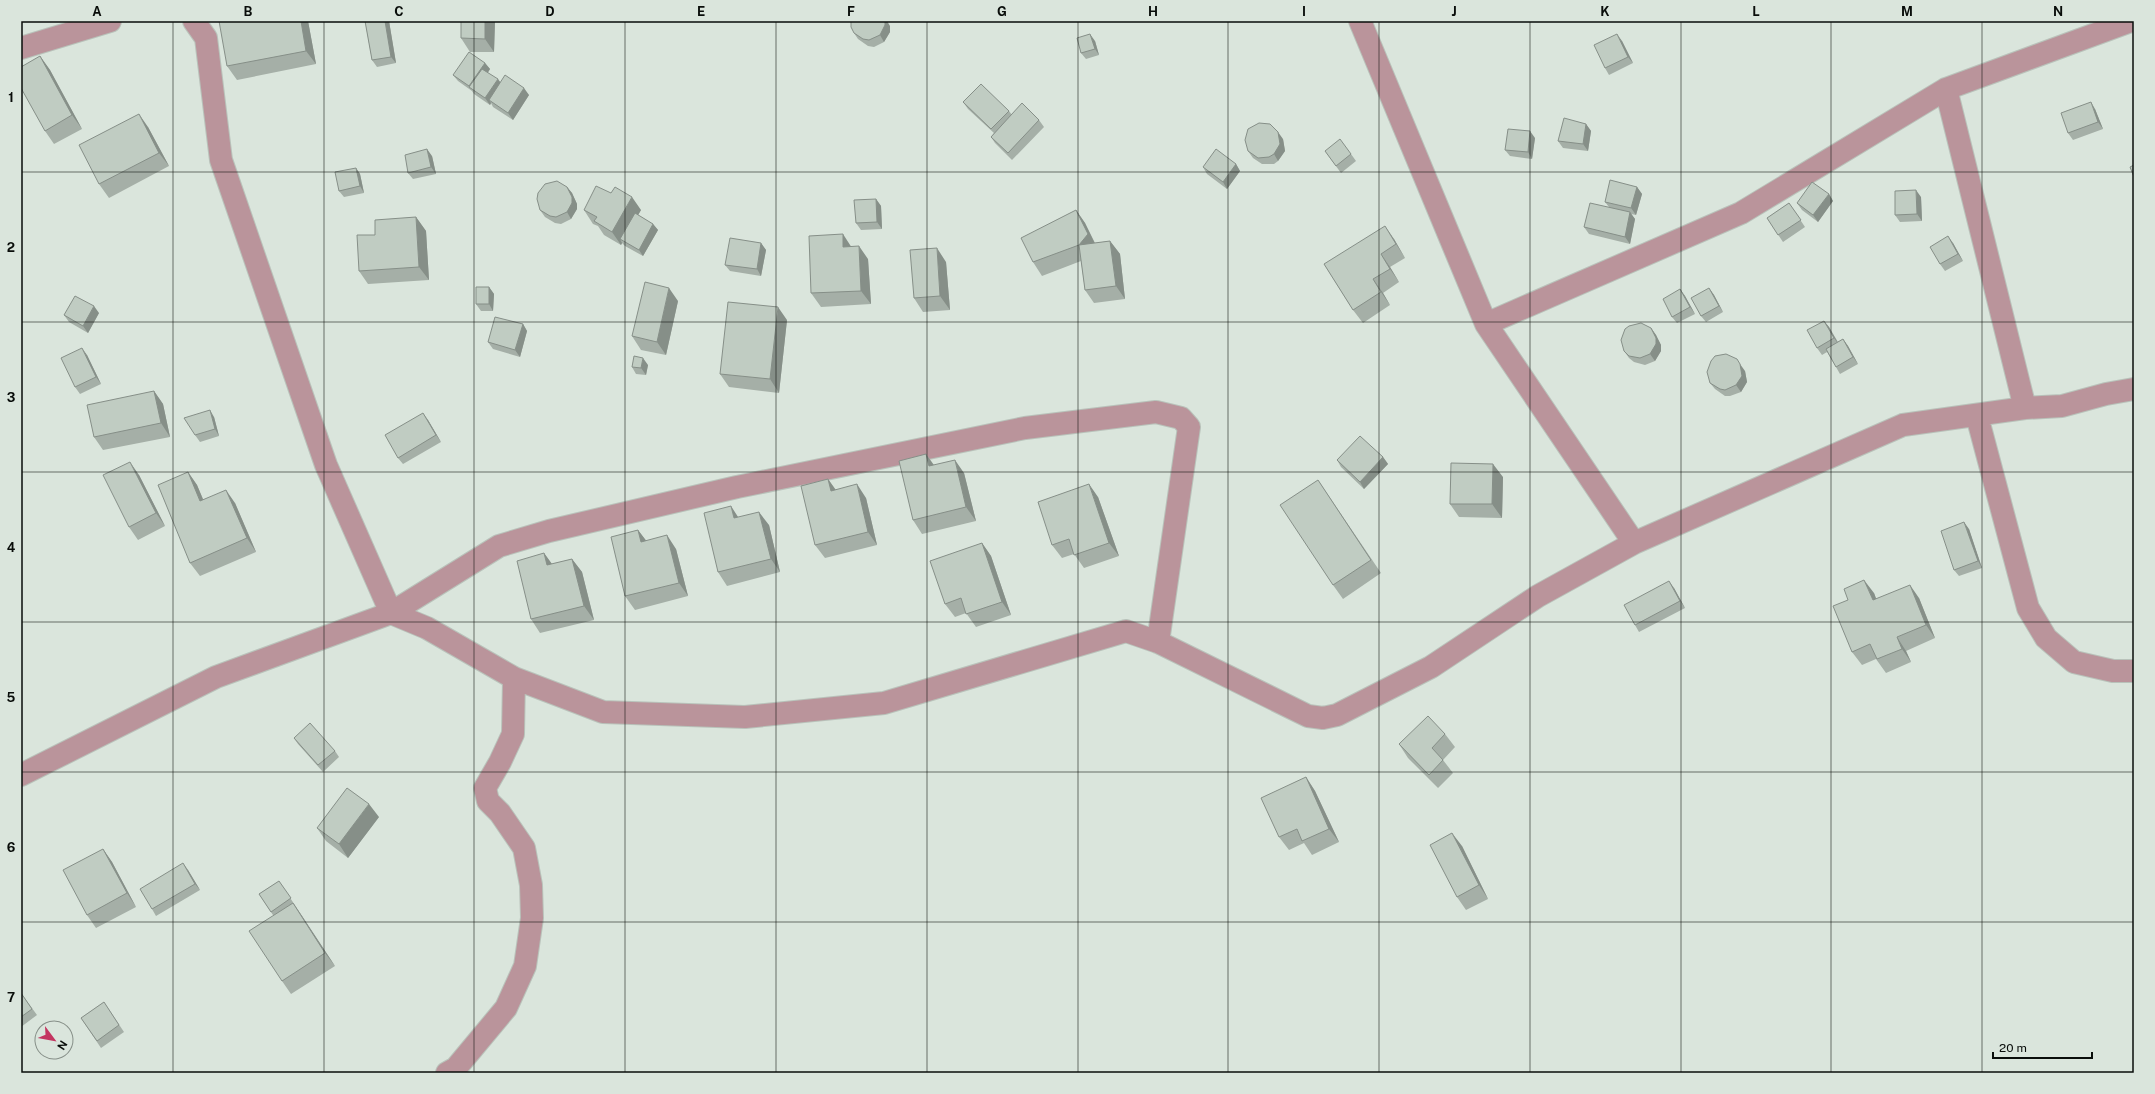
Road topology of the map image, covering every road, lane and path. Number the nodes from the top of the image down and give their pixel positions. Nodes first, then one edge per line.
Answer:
1 (110, 21) edge
2 (194, 21) edge
3 (1360, 21) edge
4 (2131, 21) edge
5 (21, 48) edge
6 (1946, 89) junction
7 (1486, 324) junction
8 (2134, 389) edge
9 (2025, 408) junction
10 (1977, 416) junction
11 (1634, 544) junction
12 (391, 613) junction
13 (1158, 642) junction
14 (2134, 671) edge
15 (514, 678) junction
16 (21, 775) edge
17 (448, 1073) edge

1 - 5 street
2 - 12 street
3 - 7 street
4 - 6 street
6 - 7 street
6 - 9 street
7 - 11 street
8 - 9 street
9 - 10 street
10 - 11 street
10 - 14 street
11 - 13 street
12 - 13 street
12 - 15 street
12 - 16 street
13 - 15 street
15 - 17 street

